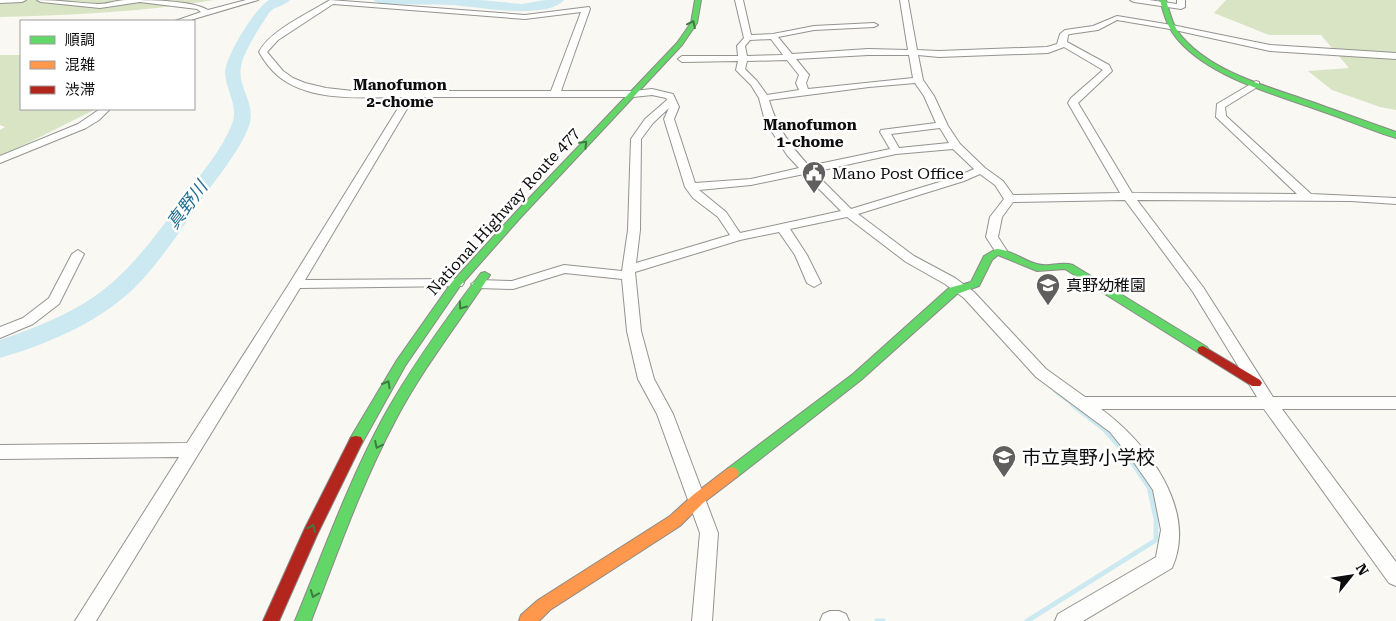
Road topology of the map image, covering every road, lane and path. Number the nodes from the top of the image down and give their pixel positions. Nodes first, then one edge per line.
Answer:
1 (22, 0) edge
2 (41, 0) edge
3 (140, 0) edge
4 (254, 0) edge
5 (698, 0) edge
6 (739, 0) edge
7 (904, 0) edge
8 (1134, 0) edge
9 (1181, 0) edge
10 (0, 1) edge
11 (333, 1) edge
12 (1163, 2) edge
13 (207, 13) junction
14 (182, 20) edge
15 (874, 25) dead end
16 (1173, 28) junction
17 (773, 36) junction
18 (748, 38) junction
19 (1063, 43) junction
20 (691, 48) dead end
21 (914, 52) junction
22 (1396, 56) edge
23 (789, 57) junction
24 (743, 59) junction
25 (679, 62) joint
26 (664, 79) dead end
27 (918, 80) junction
28 (1256, 84) junction
29 (652, 92) junction
30 (805, 93) junction
31 (411, 94) junction
32 (555, 94) junction
33 (633, 94) junction
34 (764, 98) junction
35 (671, 101) junction
36 (639, 105) dead end
37 (104, 110) edge
38 (943, 125) junction
39 (1396, 135) edge
40 (956, 146) junction
41 (896, 151) junction
42 (0, 160) edge
43 (805, 170) junction
44 (981, 170) junction
45 (691, 188) junction
46 (1128, 196) junction
47 (1307, 197) junction
48 (1010, 200) junction
49 (1396, 201) edge
50 (848, 212) junction
51 (782, 227) junction
52 (737, 237) junction
53 (1001, 251) junction
54 (78, 254) dead end
55 (495, 264) dead end
56 (629, 272) junction
57 (814, 283) dead end
58 (296, 284) junction
59 (457, 284) junction
60 (478, 284) junction
61 (962, 289) junction
62 (0, 333) edge
63 (1256, 383) junction
64 (1081, 403) junction
65 (1396, 404) edge
66 (1270, 405) junction
67 (191, 450) junction
68 (0, 452) edge
69 (698, 499) junction
70 (1396, 577) edge
71 (85, 621) edge
72 (271, 621) edge
73 (303, 621) edge
74 (527, 621) edge
75 (702, 621) edge
76 (830, 621) edge
77 (838, 621) edge
78 (1064, 621) edge

1 - 10 street
2 - 3 street
3 - 13 street
4 - 13 street
33 -> 5 main road, National Highway Route 477
6 - 18 street
7 - 21 street
8 - 12 street
9 - 12 street
11 - 31 street
11 - 32 street
12 - 16 main road
13 - 14 street
15 - 17 street
16 - 19 street
16 - 22 street
16 - 28 main road
17 - 18 street
17 - 23 street
18 - 24 street
19 - 21 street
19 - 46 street
20 - 25 main road
21 - 23 street
21 - 27 street
23 - 24 street
23 - 30 street
24 - 25 street
24 - 34 street
26 - 29 main road
27 - 30 street
27 - 38 street
28 - 39 main road
28 - 47 street
29 - 33 street
29 - 35 street
29 - 36 main road
30 - 34 street
31 - 32 street
31 - 58 street
32 - 33 street
59 -> 33 main road, National Highway Route 477
34 - 43 street
35 - 45 street
35 - 56 street
37 - 42 street
38 - 40 street
38 - 41 street
40 - 41 street
40 - 44 street
41 - 43 street
43 - 45 street
43 - 50 street
44 - 48 street
44 - 50 street
45 - 52 street
46 - 47 street
46 - 48 street
46 - 63 street
47 - 49 street
48 - 53 street
50 - 51 street
50 - 61 street
51 - 52 street
51 - 57 street
52 - 56 street
53 - 61 main road
53 - 63 main road
54 - 62 street
55 - 60 main road, National Highway Route 477
56 - 60 street
56 - 69 street
58 - 59 street
58 - 67 street
72 -> 59 main road, National Highway Route 477
60 -> 73 main road, National Highway Route 477
61 - 64 street
61 - 69 main road
63 - 66 street
64 - 66 street
64 - 78 street
65 - 66 street
66 - 70 street
67 - 68 street
67 - 71 street
69 - 74 main road
69 - 75 street
76 - 77 street

